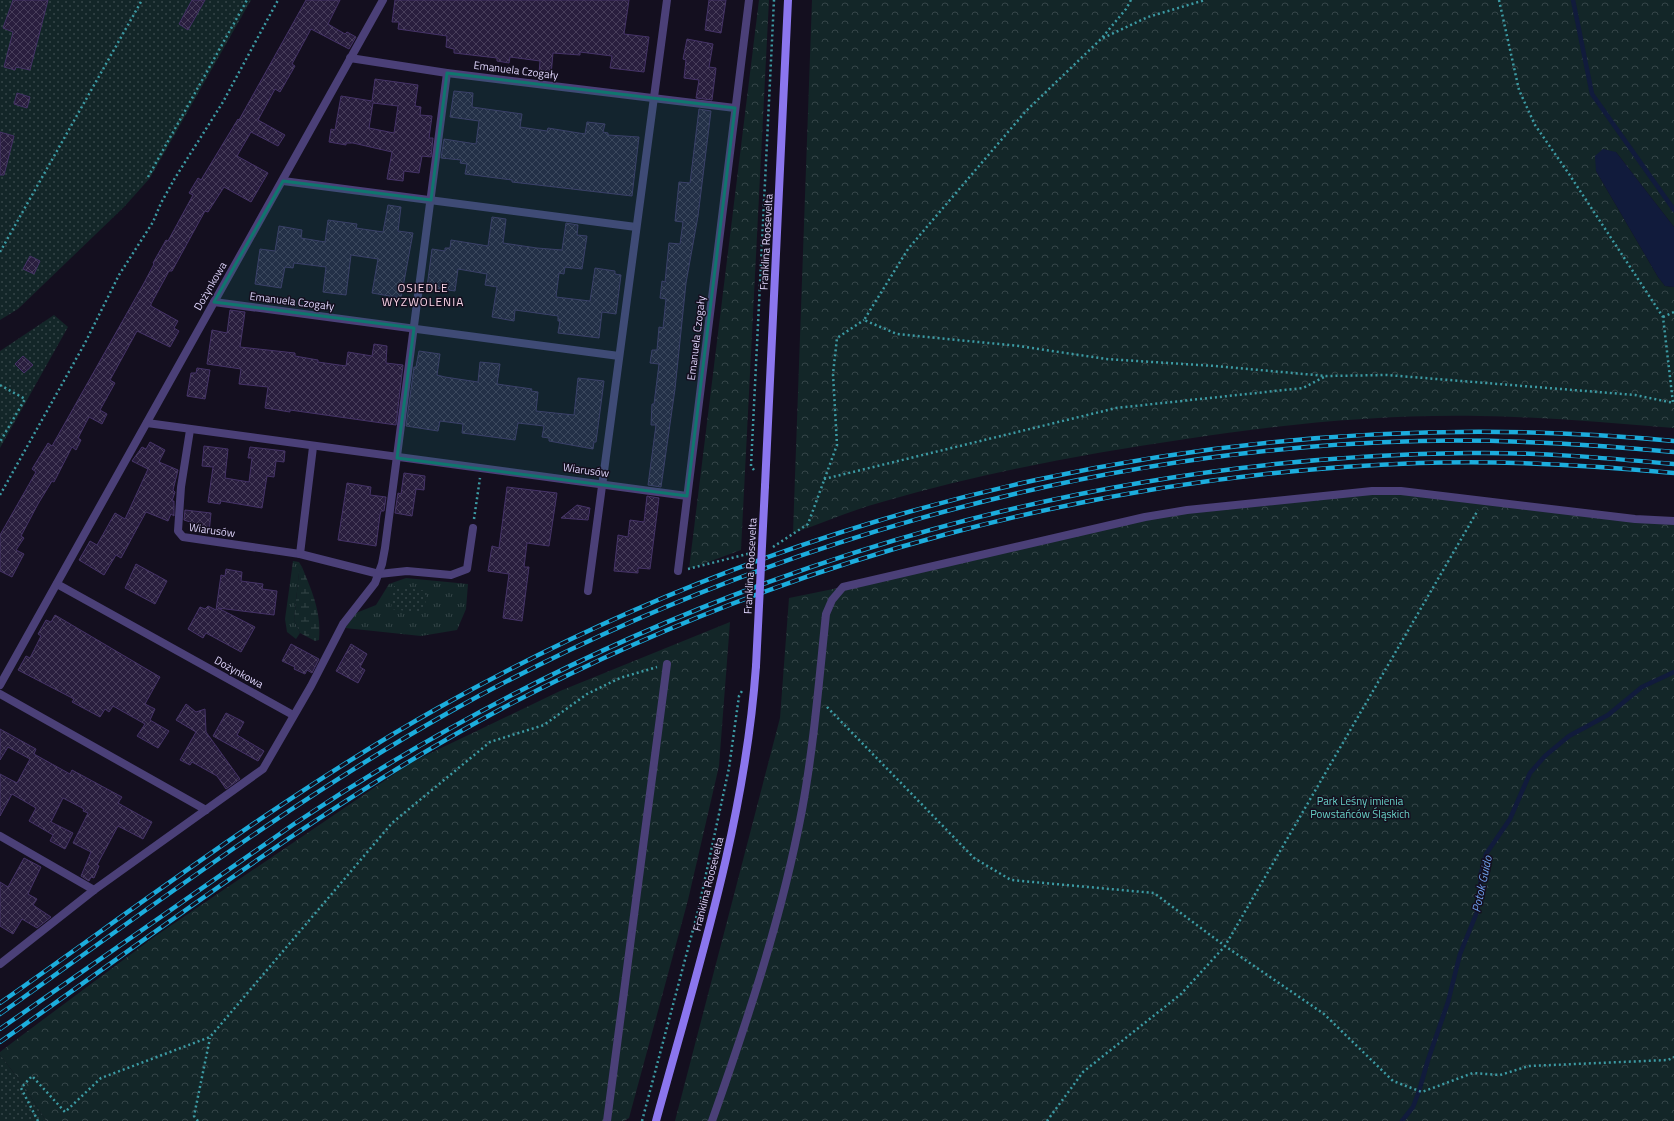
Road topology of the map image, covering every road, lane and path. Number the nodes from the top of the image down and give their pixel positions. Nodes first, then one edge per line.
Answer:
1 (142, 0) edge
2 (247, 0) edge
3 (278, 0) edge
4 (383, 0) edge
5 (667, 0) edge
6 (749, 0) edge
7 (774, 0) edge
8 (788, 0) edge
9 (1131, 0) edge
10 (1205, 0) edge
11 (1499, 0) edge
12 (1100, 39) junction
13 (350, 58) junction
14 (447, 72) junction
15 (654, 98) junction
16 (735, 108) junction
17 (148, 177) dead end
18 (283, 181) junction
19 (431, 200) junction
20 (636, 228) junction
21 (0, 252) edge
22 (214, 302) junction
23 (1674, 312) edge
24 (1663, 317) junction
25 (864, 320) junction
26 (414, 328) junction
27 (619, 356) junction
28 (1326, 376) junction
29 (0, 385) edge
30 (1674, 403) edge
31 (147, 423) junction
32 (190, 430) junction
33 (0, 442) edge
34 (313, 447) junction
35 (397, 458) junction
36 (481, 468) junction
37 (603, 484) junction
38 (765, 486) junction
39 (0, 496) edge
40 (687, 496) junction
41 (1483, 501) junction
42 (1674, 521) edge
43 (473, 528) joint
44 (300, 554) junction
45 (678, 571) dead end
46 (379, 574) junction
47 (57, 584) junction
48 (588, 591) dead end
49 (667, 664) joint
50 (0, 685) edge
51 (742, 690) dead end
52 (0, 694) edge
53 (817, 697) junction
54 (294, 715) junction
55 (206, 810) junction
56 (0, 836) edge
57 (94, 890) junction
58 (1225, 946) junction
59 (0, 964) edge
60 (210, 1037) junction
61 (1674, 1057) edge
62 (38, 1121) edge
63 (198, 1121) edge
64 (607, 1121) edge
65 (642, 1121) edge
66 (656, 1121) edge
67 (712, 1121) edge
68 (1047, 1121) edge

1 - 21 path
2 - 17 path
3 - 39 path
4 - 13 street, Dożynkowa
5 - 15 street
6 - 16 street, Emanuela Czogały
7 - 38 path
8 - 38 street, Franklina Roosevelta
9 - 12 path
10 - 12 path
11 - 24 path
12 - 25 path
13 - 14 street, Emanuela Czogały
13 - 18 street, Dożynkowa
14 - 15 street, Emanuela Czogały
14 - 19 street
15 - 16 street, Emanuela Czogały
15 - 20 street
16 - 40 street, Emanuela Czogały
18 - 19 street
18 - 22 street, Dożynkowa
19 - 20 street
19 - 26 street
20 - 27 street
22 - 26 street, Emanuela Czogały
22 - 31 street, Dożynkowa
23 - 24 path
24 - 30 path
25 - 28 path
25 - 28 path
26 - 27 street, Emanuela Czogały
26 - 35 street
27 - 37 street
28 - 30 path
29 - 33 path
31 - 32 street, Wiarusów
31 - 47 street, Dożynkowa
32 - 34 street, Wiarusów
32 - 44 street, Wiarusów
34 - 35 street, Wiarusów
34 - 44 street
35 - 36 street, Wiarusów
35 - 46 street
36 - 37 street, Wiarusów
36 - 43 path
37 - 40 street, Wiarusów
37 - 48 street
38 - 66 street, Franklina Roosevelta, bridge
40 - 45 street, Emanuela Czogały
41 - 42 street
41 - 53 street
41 - 58 path
43 - 46 street, Wiarusów
44 - 46 street, Wiarusów
46 - 54 street
47 - 50 street, Dożynkowa
47 - 54 street, Dożynkowa
49 - 60 path
49 - 64 street
51 - 65 path
52 - 55 street
53 - 58 path
53 - 67 street
54 - 55 street
55 - 57 street
56 - 57 street
57 - 59 street
58 - 61 path
58 - 68 path
60 - 62 path
60 - 63 path

